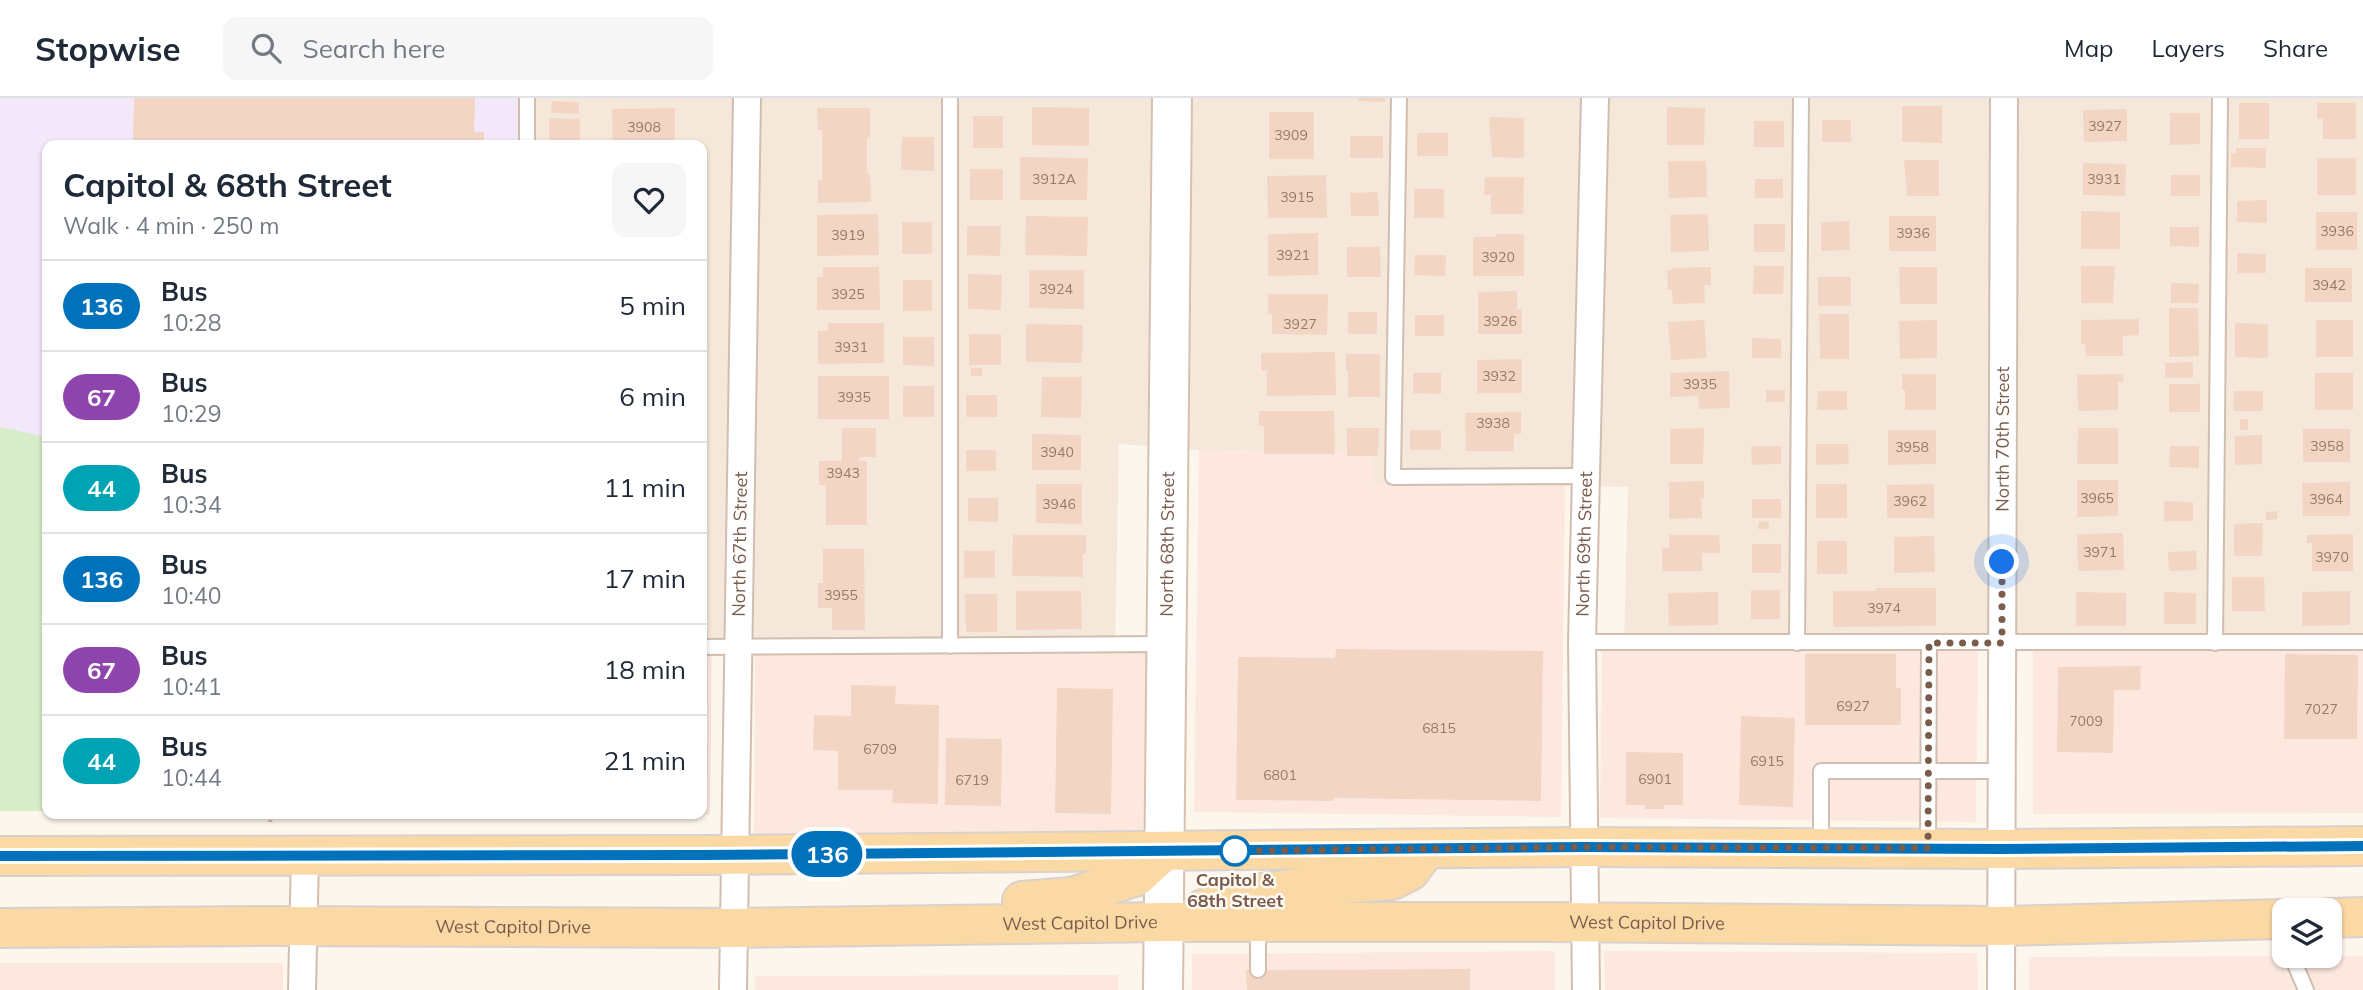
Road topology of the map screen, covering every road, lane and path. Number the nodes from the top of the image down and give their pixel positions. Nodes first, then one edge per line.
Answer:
1 (527, 98) edge
2 (747, 98) edge
3 (950, 98) edge
4 (1172, 98) edge
5 (1399, 98) edge
6 (1595, 98) edge
7 (1801, 98) edge
8 (2004, 98) edge
9 (2220, 98) edge
10 (527, 140) edge
11 (1586, 476) junction
12 (1582, 642) junction
13 (2363, 642) edge
14 (1797, 643) junction
15 (1929, 643) junction
16 (2002, 643) junction
17 (2215, 643) junction
18 (1166, 644) junction
19 (950, 646) junction
20 (707, 647) edge
21 (738, 647) junction
22 (1929, 771) junction
23 (2002, 771) junction
24 (270, 819) edge
25 (270, 822) dead end
26 (2363, 846) edge
27 (1584, 847) junction
28 (1821, 848) junction
29 (1928, 848) junction
30 (1426, 849) junction
31 (2001, 849) junction
32 (1164, 851) junction
33 (734, 854) junction
34 (0, 856) edge
35 (305, 856) junction
36 (2363, 917) edge
37 (2342, 918) edge
38 (2272, 919) edge
39 (1165, 922) junction
40 (1258, 922) junction
41 (1586, 923) junction
42 (955, 925) junction
43 (304, 926) junction
44 (2001, 926) junction
45 (0, 928) edge
46 (734, 928) junction
47 (2297, 968) edge
48 (1258, 970) dead end
49 (302, 990) edge
50 (733, 990) edge
51 (1163, 990) edge
52 (1586, 990) edge
53 (2001, 990) edge
54 (2306, 990) edge

1 - 10 lane
2 - 21 street, North 67th Street
3 - 19 lane
4 - 18 street, North 68th Street
5 - 11 lane
6 - 11 street, North 69th Street
7 - 14 lane
8 - 16 street, North 70th Street
9 - 17 lane
11 - 12 street, North 69th Street
12 - 14 lane
12 - 27 street, North 69th Street
13 - 17 lane
14 - 15 lane
15 - 16 lane
15 - 22 lane
16 - 17 lane
16 - 23 street, North 70th Street
18 - 19 lane
18 - 32 street, North 68th Street
19 - 21 lane
20 - 21 lane
21 - 33 street, North 67th Street
22 - 23 lane
22 - 28 lane
22 - 29 lane
23 - 31 street, North 70th Street
24 - 25 path
26 - 31 main road
27 - 28 main road
27 - 30 main road
27 - 41 street, North 69th Street
28 - 29 main road
29 - 31 main road
30 - 32 main road
30 - 39 main road
31 - 44 street, North 70th Street
32 - 33 main road
32 - 39 street, North 68th Street
32 - 42 main road
33 - 35 main road
33 - 46 street, North 67th Street
34 - 35 main road
35 - 43 street
36 - 37 main road
38 - 44 main road, West Capitol Drive
39 - 40 main road, West Capitol Drive
39 - 42 main road, West Capitol Drive
39 - 51 street, North 68th Street
40 - 41 main road, West Capitol Drive
40 - 48 lane
41 - 44 main road, West Capitol Drive
41 - 52 street, North 69th Street
42 - 46 main road, West Capitol Drive
43 - 45 main road, West Capitol Drive
43 - 46 main road, West Capitol Drive
43 - 49 street
44 - 53 street, North 70th Street
46 - 50 street, North 67th Street
47 - 54 lane

